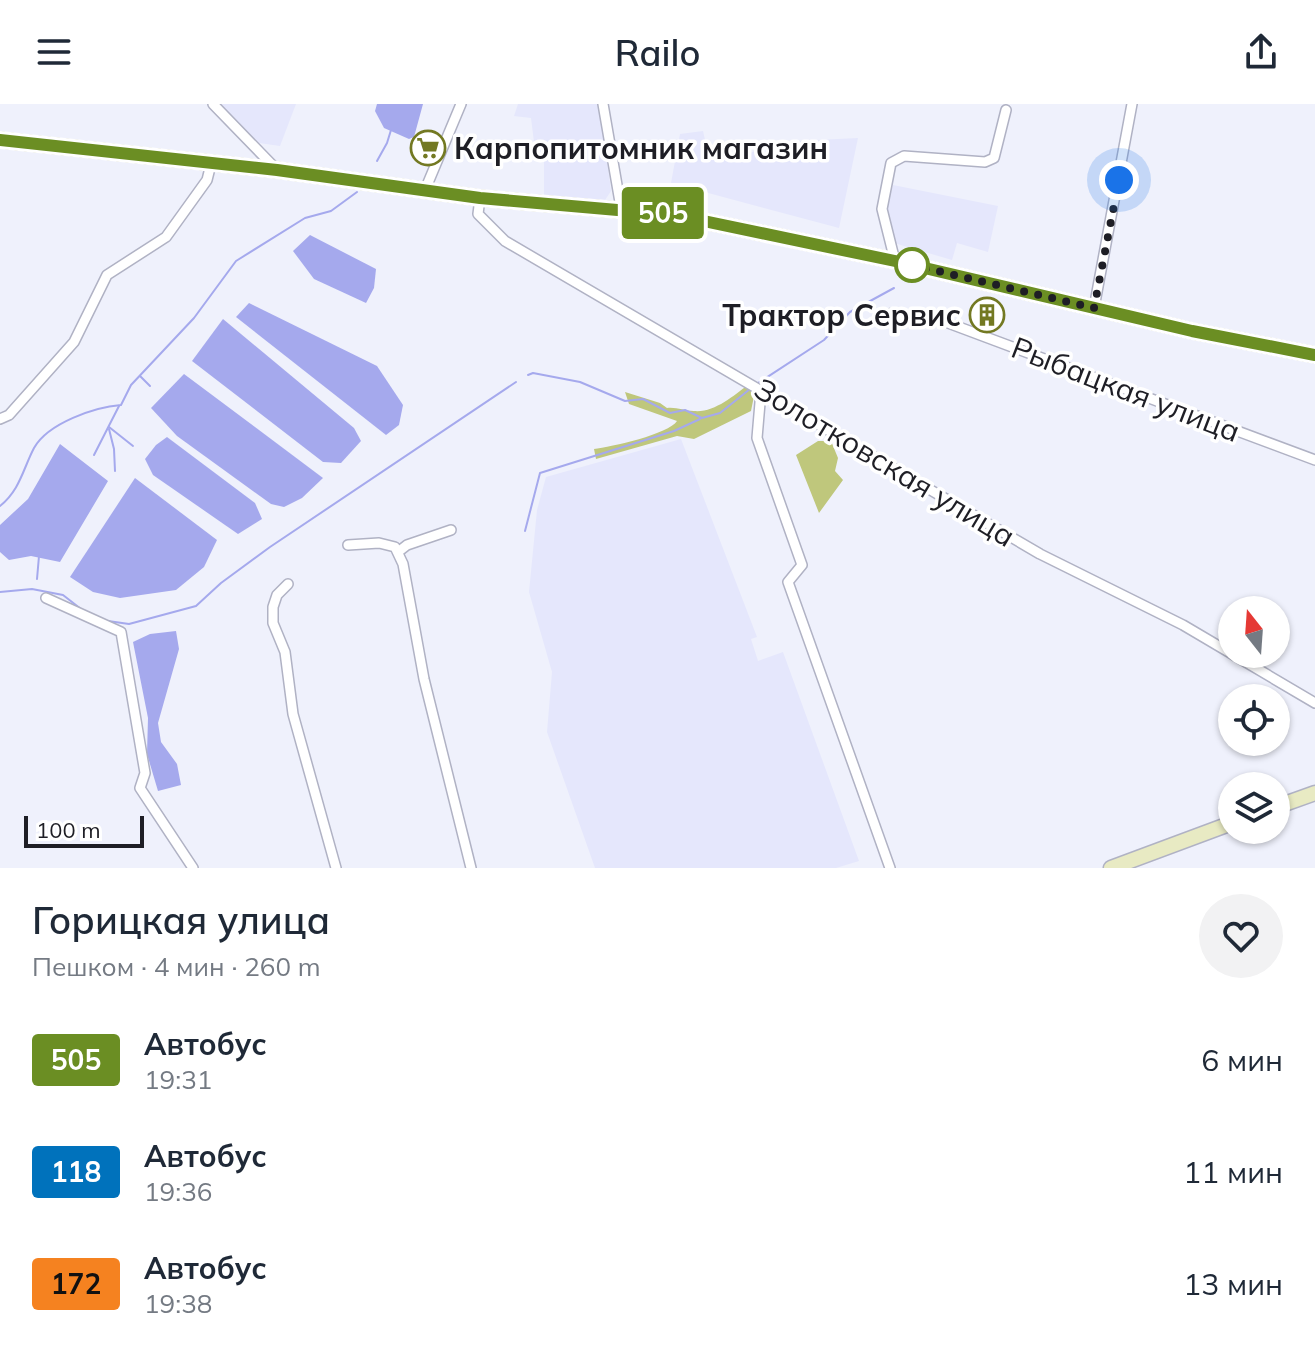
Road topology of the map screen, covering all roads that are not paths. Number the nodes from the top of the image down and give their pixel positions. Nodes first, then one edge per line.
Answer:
1 (213, 104) edge
2 (461, 104) edge
3 (603, 104) edge
4 (1132, 104) edge
5 (1006, 110) dead end
6 (0, 140) edge
7 (211, 164) junction
8 (277, 170) junction
9 (425, 190) junction
10 (480, 198) junction
11 (621, 208) junction
12 (895, 261) junction
13 (1094, 308) junction
14 (892, 313) dead end
15 (1315, 355) edge
16 (757, 388) junction
17 (0, 419) edge
18 (1315, 460) edge
19 (451, 530) dead end
20 (348, 545) dead end
21 (398, 552) junction
22 (288, 584) dead end
23 (46, 598) dead end
24 (1315, 703) edge
25 (1315, 793) edge
26 (1290, 802) edge
27 (1218, 828) edge
28 (193, 868) edge
29 (336, 868) edge
30 (471, 868) edge
31 (890, 868) edge
32 (1111, 868) edge

1 - 8 street
2 - 9 street
3 - 11 street
4 - 13 street
5 - 12 street
6 - 7 main road
7 - 8 main road
7 - 17 street
8 - 9 main road
9 - 10 main road
10 - 11 main road
10 - 16 street, Золотковская улица
11 - 12 main road
12 - 13 main road
13 - 15 main road
14 - 18 street, Рыбацкая улица
16 - 24 street, Золотковская улица
16 - 31 street
19 - 21 street
20 - 21 street
21 - 30 street
22 - 29 street
23 - 28 street
25 - 26 main road
27 - 32 main road

